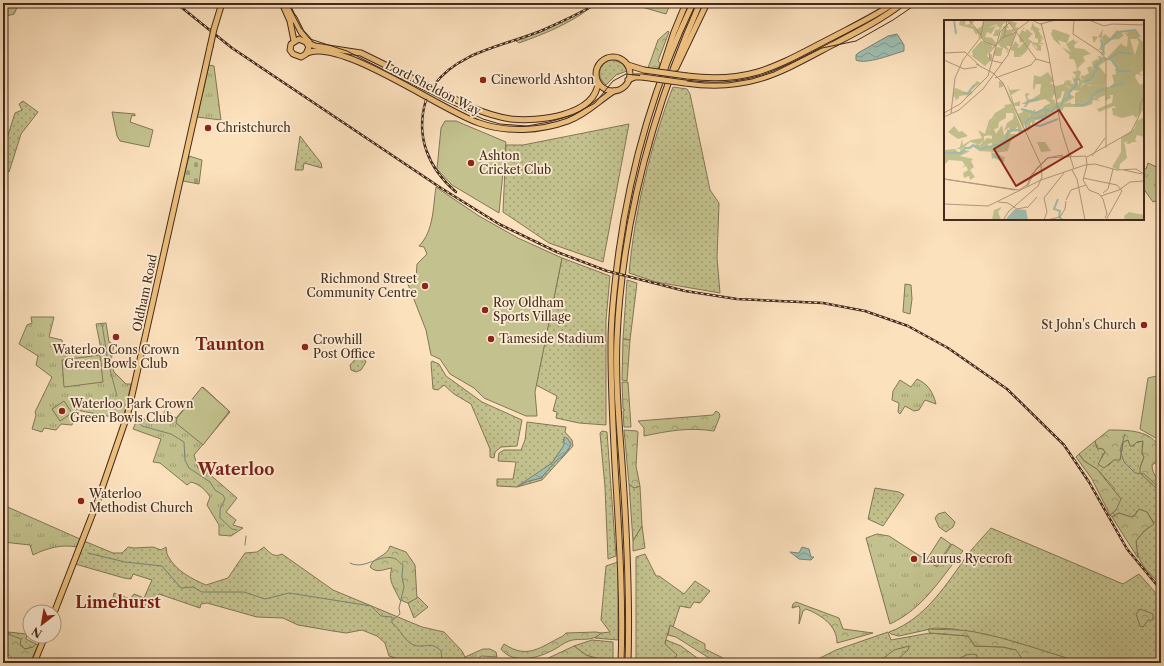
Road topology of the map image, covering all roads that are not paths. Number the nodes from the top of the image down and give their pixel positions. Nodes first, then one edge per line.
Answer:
1 (222, 3) edge
2 (282, 3) edge
3 (286, 3) edge
4 (292, 3) edge
5 (686, 3) edge
6 (693, 3) edge
7 (700, 3) edge
8 (707, 3) edge
9 (894, 3) edge
10 (903, 3) edge
11 (291, 11) junction
12 (294, 18) junction
13 (294, 41) junction
14 (305, 41) junction
15 (331, 48) junction
16 (307, 53) junction
17 (627, 64) junction
18 (628, 80) junction
19 (598, 82) junction
20 (614, 91) junction
21 (656, 93) junction
22 (659, 108) junction
23 (58, 604) edge
24 (42, 644) edge
25 (34, 663) edge
26 (621, 663) edge
27 (628, 663) edge

1 - 23 highway, Oldham Road, bridge
2 - 13 highway
3 - 11 highway
4 - 11 highway
5 - 21 highway
6 - 21 highway
7 - 22 highway
8 - 22 highway
9 - 17 highway, bridge
10 - 18 highway, bridge
11 - 12 highway
12 - 14 highway
12 - 15 highway
13 - 14 highway
13 - 16 highway
14 - 15 highway, Lord Sheldon Way
14 - 16 highway
15 - 19 highway, Lord Sheldon Way
16 - 20 highway, Lord Sheldon Way
17 - 18 highway
17 - 19 highway
18 - 20 highway
19 - 20 highway
21 - 26 highway
22 - 27 highway
24 - 25 highway

